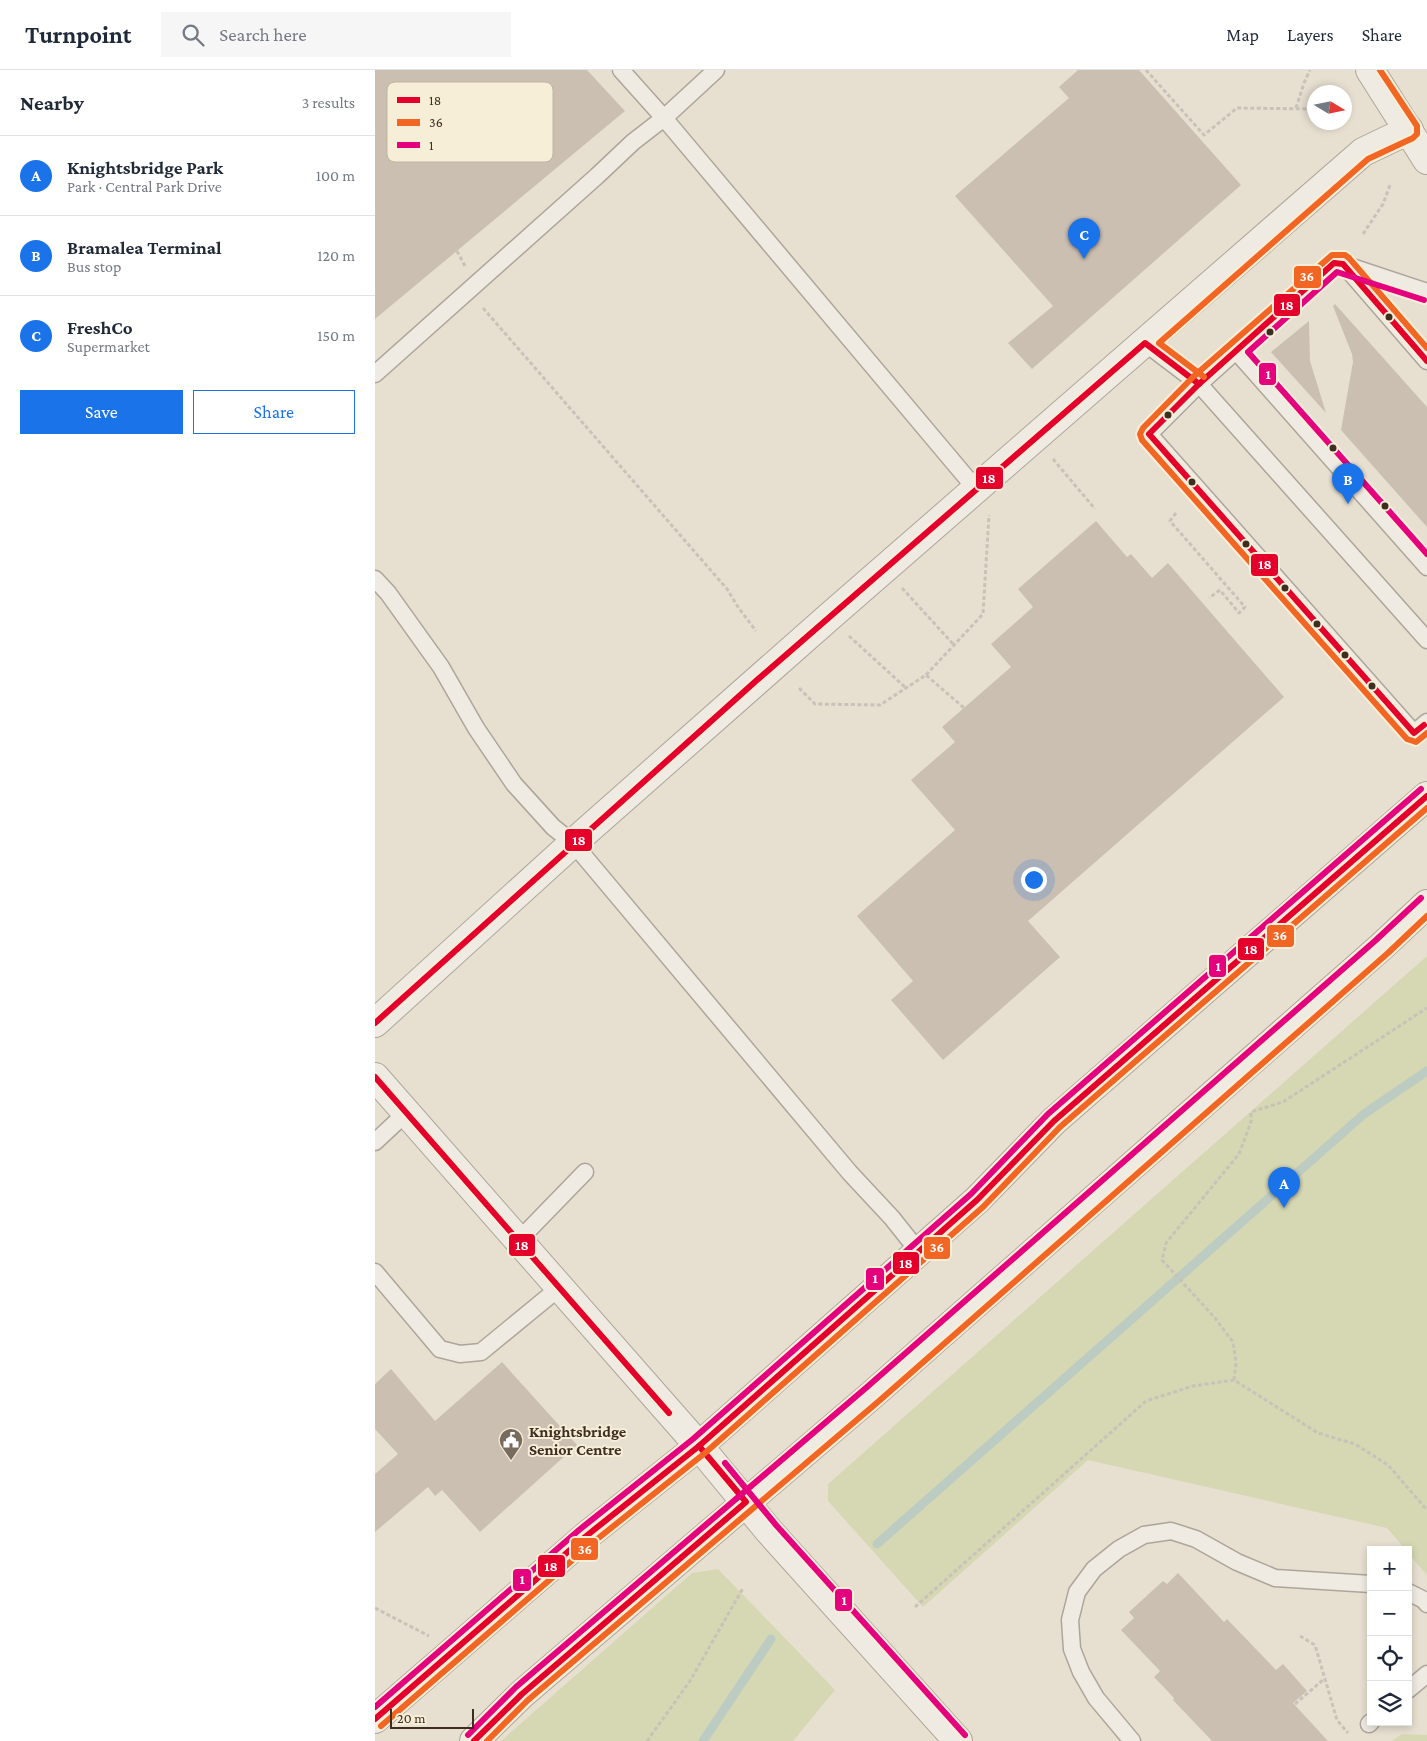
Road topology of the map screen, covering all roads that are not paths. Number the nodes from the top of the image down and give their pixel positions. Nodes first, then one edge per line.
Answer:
1 (621, 70) edge
2 (716, 70) edge
3 (1370, 70) edge
4 (664, 118) junction
5 (1409, 130) junction
6 (1427, 160) edge
7 (1343, 264) junction
8 (1427, 292) edge
9 (1145, 343) junction
10 (1236, 351) junction
11 (1427, 361) edge
12 (375, 374) edge
13 (1199, 384) junction
14 (984, 482) junction
15 (1427, 567) edge
16 (375, 579) edge
17 (1427, 640) edge
18 (1426, 725) edge
19 (1427, 796) edge
20 (573, 844) junction
21 (1427, 904) edge
22 (375, 1023) edge
23 (375, 1077) edge
24 (406, 1113) junction
25 (375, 1142) edge
26 (585, 1172) dead end
27 (518, 1241) junction
28 (919, 1252) junction
29 (375, 1272) edge
30 (559, 1288) junction
31 (699, 1446) junction
32 (746, 1502) junction
33 (1367, 1584) edge
34 (1412, 1594) edge
35 (1427, 1604) edge
36 (1427, 1674) edge
37 (1412, 1687) edge
38 (375, 1719) edge
39 (474, 1741) edge
40 (958, 1741) edge
41 (1132, 1741) edge

1 - 4 lane
2 - 4 lane
3 - 5 street
4 - 12 lane
4 - 14 lane
5 - 6 street
5 - 9 street
7 - 8 lane
7 - 10 lane
7 - 11 lane
9 - 13 lane
9 - 14 street
10 - 13 lane
10 - 15 lane
13 - 17 lane
13 - 18 lane
14 - 20 street
16 - 20 lane
19 - 28 street
20 - 22 street
20 - 28 lane
21 - 32 street
23 - 24 street
24 - 25 lane
24 - 27 street
26 - 27 lane
27 - 30 street
28 - 31 street
29 - 30 lane
30 - 31 street
31 - 32 street
31 - 38 street
32 - 39 street
32 - 40 street
33 - 41 lane
34 - 35 lane
36 - 37 lane

